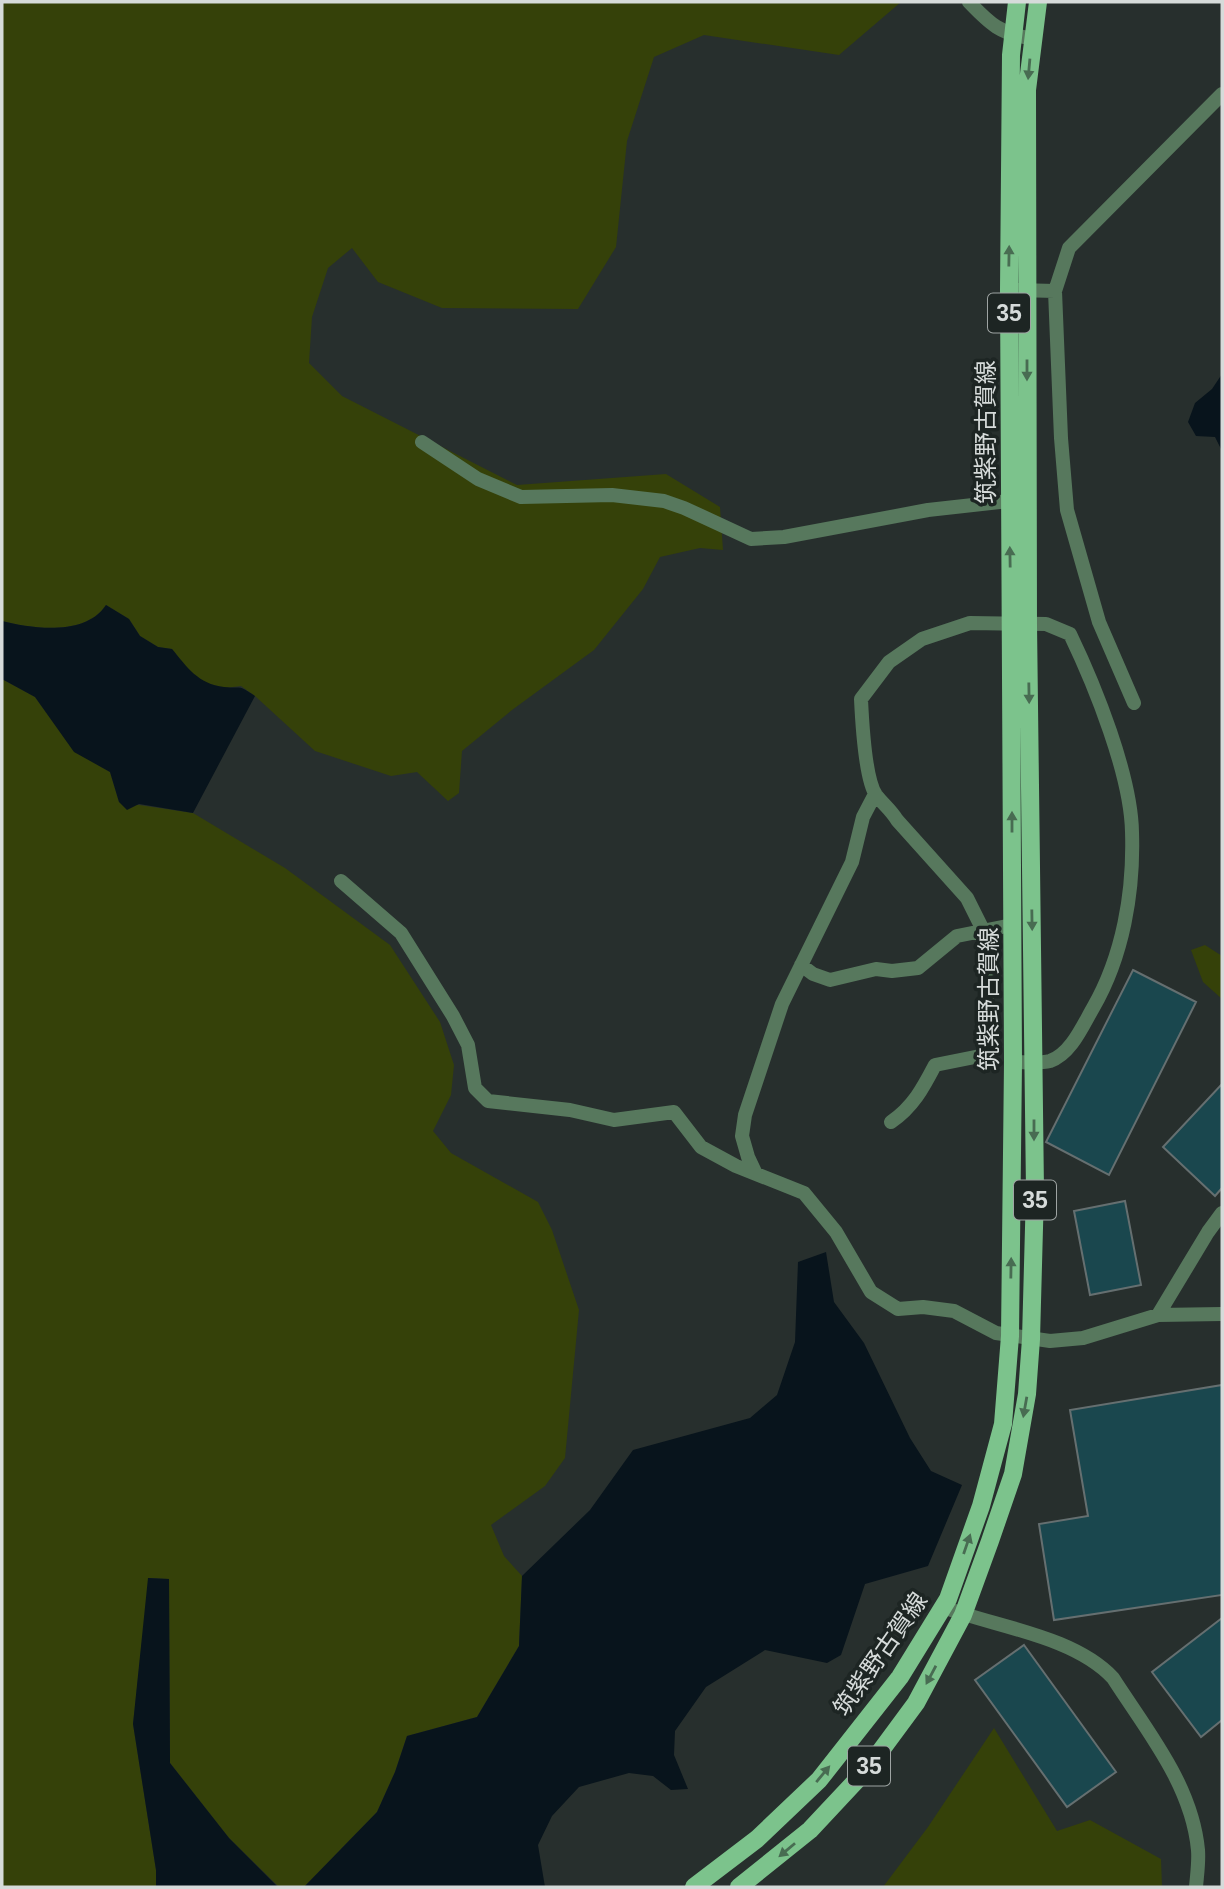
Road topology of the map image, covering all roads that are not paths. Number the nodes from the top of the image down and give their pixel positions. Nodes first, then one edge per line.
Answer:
1 (969, 2) edge
2 (1017, 2) edge
3 (1038, 2) edge
4 (1013, 37) junction
5 (1032, 38) junction
6 (1222, 93) edge
7 (1018, 290) junction
8 (1055, 291) junction
9 (422, 442) dead end
10 (1009, 502) junction
11 (1020, 625) junction
12 (1134, 703) dead end
13 (875, 794) junction
14 (341, 881) dead end
15 (1012, 925) junction
16 (984, 930) junction
17 (801, 965) junction
18 (1013, 1062) junction
19 (1034, 1062) junction
20 (891, 1122) dead end
21 (756, 1174) junction
22 (1222, 1213) edge
23 (1222, 1314) edge
24 (1158, 1315) junction
25 (1010, 1336) junction
26 (1031, 1339) junction
27 (943, 1607) junction
28 (962, 1615) junction
29 (694, 1887) edge
30 (739, 1887) edge
31 (1196, 1887) edge

1 - 4 street
2 - 4 main road, 筑紫野古賀線 / 35
3 - 5 main road, 筑紫野古賀線 / 35
4 - 5 street
7 -> 4 main road, 筑紫野古賀線 / 35
5 -> 7 main road, 筑紫野古賀線 / 35
6 - 8 street
7 - 8 street
7 - 10 main road, 筑紫野古賀線 / 35
7 -> 11 main road, 筑紫野古賀線 / 35
8 - 12 street
9 - 10 street
11 -> 10 main road, 筑紫野古賀線 / 35
11 - 13 street
15 -> 11 main road, 筑紫野古賀線 / 35
11 -> 19 main road, 筑紫野古賀線 / 35
11 - 19 street
13 - 16 street
13 - 17 street
14 - 21 street
15 - 16 street
15 - 18 main road, 筑紫野古賀線 / 35
16 - 17 street
16 - 20 street
17 - 21 street
18 - 19 street
25 -> 18 main road, 筑紫野古賀線 / 35
19 -> 26 main road, 筑紫野古賀線 / 35
21 - 25 street
22 - 24 street
23 - 24 street
24 - 26 street
25 - 26 street
27 -> 25 main road, 筑紫野古賀線 / 35
26 -> 28 main road, 筑紫野古賀線 / 35
27 - 28 street
29 -> 27 main road, 筑紫野古賀線 / 35
28 -> 30 main road, 筑紫野古賀線 / 35
28 - 31 street

